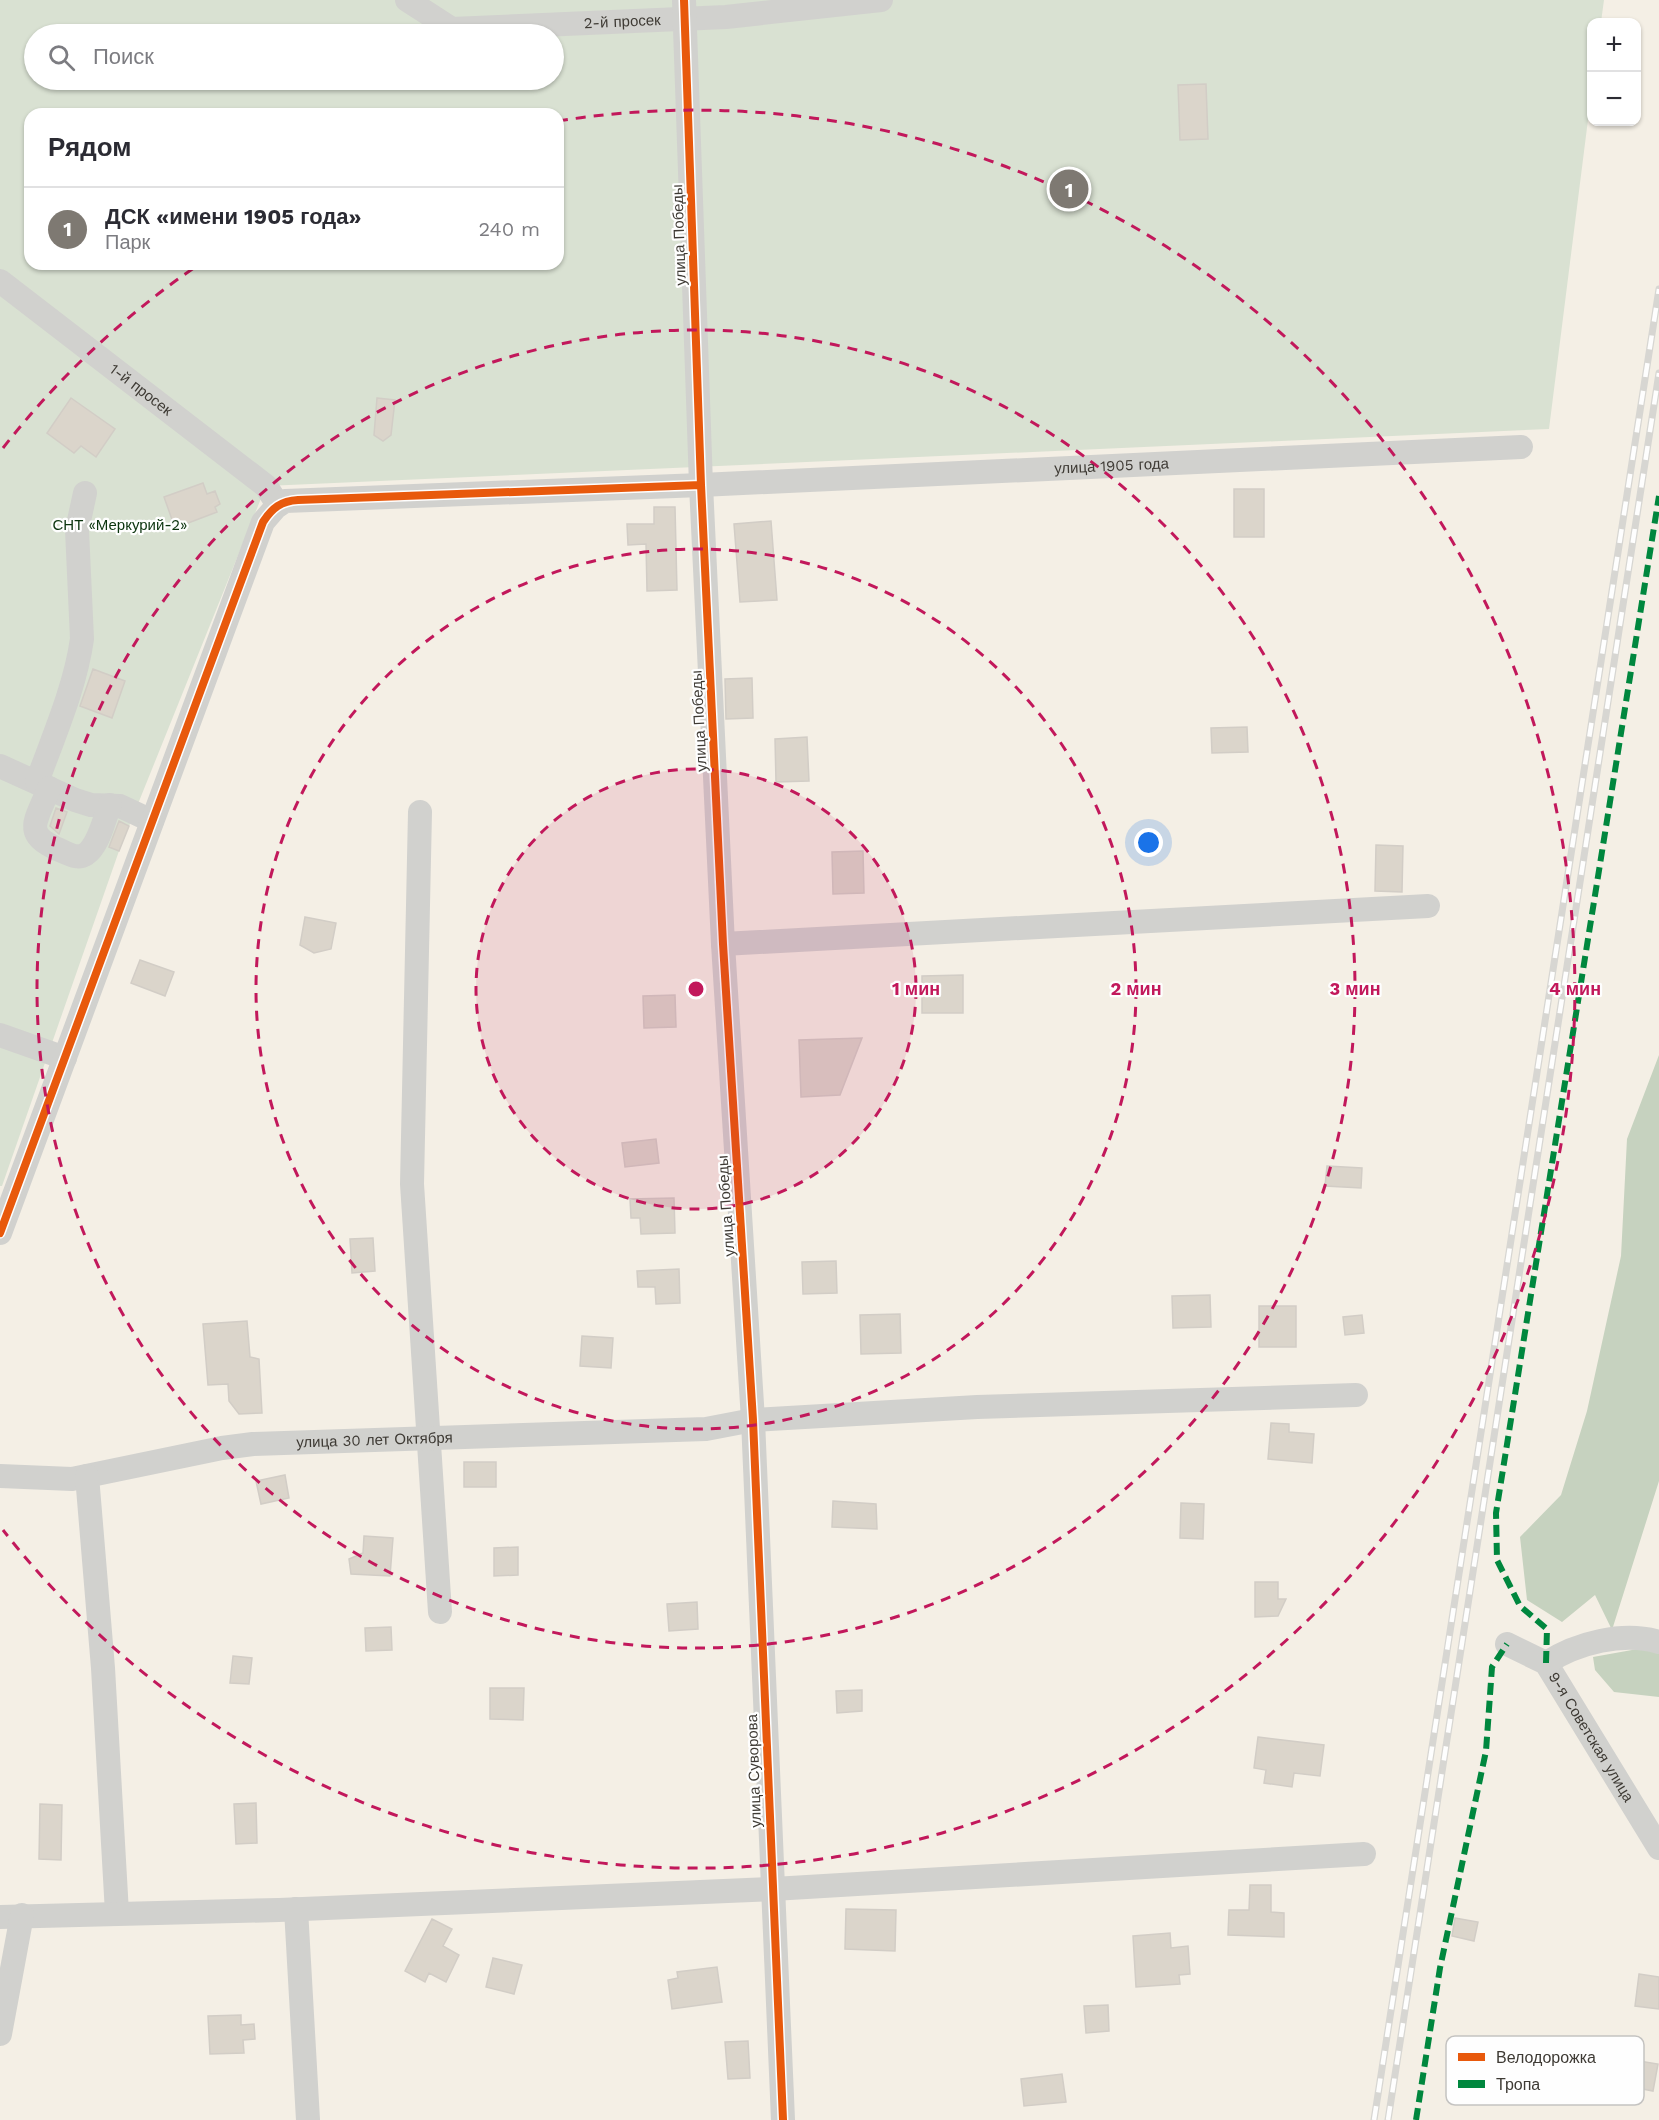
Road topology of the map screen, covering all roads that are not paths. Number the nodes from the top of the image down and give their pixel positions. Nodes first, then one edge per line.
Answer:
1 (407, 0) edge
2 (881, 0) edge
3 (685, 10) edge
4 (444, 24) edge
5 (513, 24) edge
6 (0, 281) edge
7 (1521, 447) dead end
8 (701, 485) junction
9 (85, 493) dead end
10 (278, 505) junction
11 (0, 766) edge
12 (43, 785) junction
13 (110, 805) junction
14 (420, 812) dead end
15 (143, 817) junction
16 (1428, 906) dead end
17 (723, 944) junction
18 (0, 1035) edge
19 (65, 1058) junction
20 (0, 1233) edge
21 (1356, 1395) dead end
22 (753, 1420) junction
23 (428, 1436) junction
24 (0, 1476) edge
25 (87, 1476) junction
26 (440, 1612) dead end
27 (1659, 1642) edge
28 (1507, 1644) dead end
29 (1546, 1663) junction
30 (1659, 1848) edge
31 (1364, 1854) dead end
32 (773, 1889) junction
33 (296, 1909) junction
34 (117, 1913) junction
35 (11, 1916) edge
36 (0, 2034) edge
37 (308, 2120) edge
38 (783, 2120) edge

1 - 4 street, 2-й просек
2 - 3 street, 2-й просек
3 - 5 street, 2-й просек
3 - 8 street, улица Победы
6 - 10 street, 1-й просек
7 - 8 street, улица 1905 года
8 - 10 street, улица 1905 года
8 - 17 street, улица Победы
9 - 12 street
10 - 15 street
11 - 12 street
12 - 13 street
12 - 13 street
13 - 15 street
14 - 23 street
15 - 19 street
16 - 17 street
17 - 22 street, улица Победы
18 - 19 street
19 - 20 street
21 - 22 street, улица 30 лет Октября
22 - 23 street, улица 30 лет Октября
22 - 32 street, улица Суворова
23 - 25 street, улица 30 лет Октября
23 - 26 street
24 - 25 street, улица 30 лет Октября
25 - 34 street
27 - 29 street
28 - 29 street, 9-я Советская улица
29 - 30 street, 9-я Советская улица
31 - 32 street
32 - 33 street
32 - 38 street, улица Суворова
33 - 34 street
33 - 37 street
34 - 35 street
35 - 36 street

